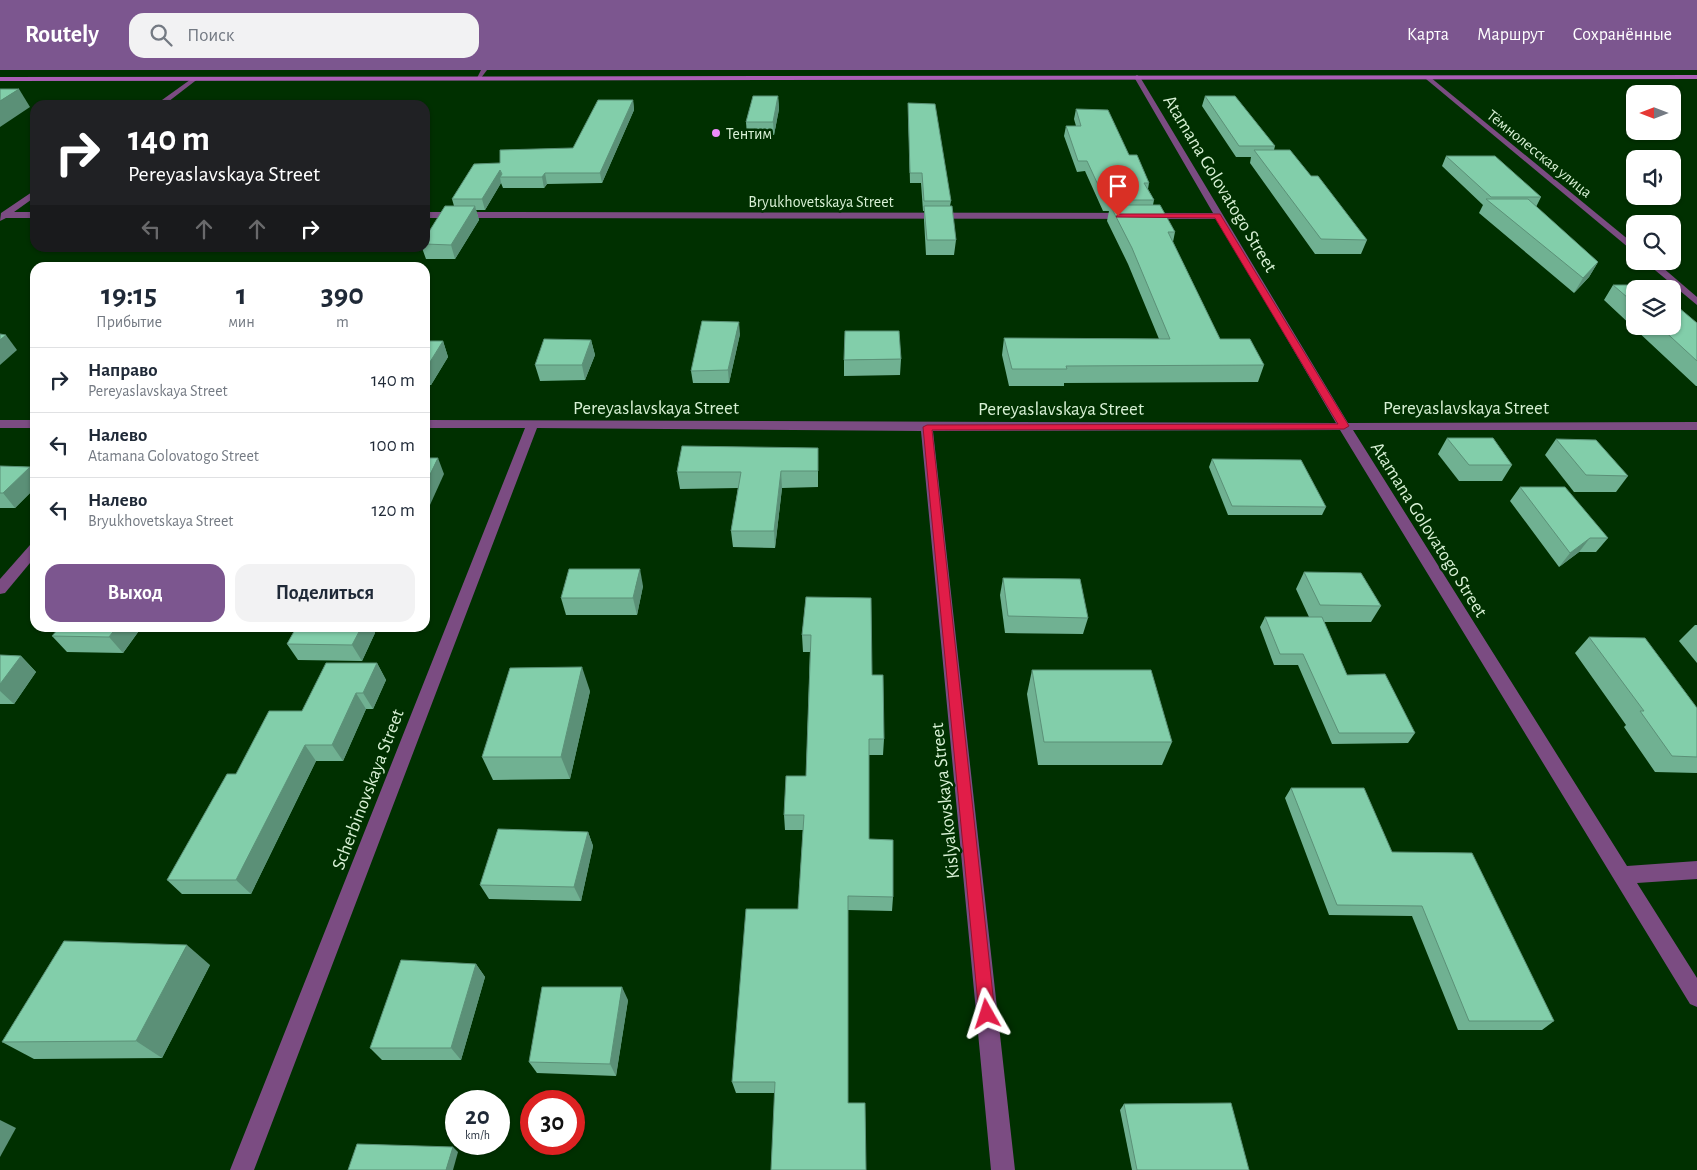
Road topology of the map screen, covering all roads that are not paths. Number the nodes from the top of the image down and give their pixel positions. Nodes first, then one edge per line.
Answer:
1 (484, 70) edge
2 (479, 77) junction
3 (1137, 77) junction
4 (1697, 77) edge
5 (196, 78) junction
6 (1428, 78) junction
7 (0, 79) edge
8 (165, 100) edge
9 (30, 196) edge
10 (30, 215) edge
11 (430, 215) edge
12 (2, 216) edge
13 (1218, 216) junction
14 (1626, 243) edge
15 (1660, 270) edge
16 (1697, 302) edge
17 (0, 424) edge
18 (30, 424) edge
19 (430, 424) edge
20 (533, 424) junction
21 (1344, 426) junction
22 (1697, 426) edge
23 (927, 427) junction
24 (30, 554) edge
25 (0, 589) edge
26 (1697, 870) edge
27 (1622, 875) junction
28 (1697, 997) edge
29 (242, 1170) edge
30 (1003, 1170) edge

1 - 2 street
2 - 3 street
2 - 5 street
3 - 6 street
3 - 13 street, Atamana Golovatogo Street
4 - 6 street
5 - 7 street
5 - 8 street
6 - 14 street, Тёмнолесская улица
9 - 12 street
10 - 12 street
11 - 13 street, Bryukhovetskaya Street
13 - 21 street, Atamana Golovatogo Street
15 - 16 street
17 - 18 street
19 - 20 street, Pereyaslavskaya Street
20 - 23 street, Pereyaslavskaya Street
20 - 29 street, Scherbinovskaya Street
21 - 22 street, Pereyaslavskaya Street
21 - 23 street, Pereyaslavskaya Street
21 - 27 street, Atamana Golovatogo Street
23 - 30 street, Kislyakovskaya Street
24 - 25 street
26 - 27 street
27 - 28 street, Atamana Golovatogo Street

